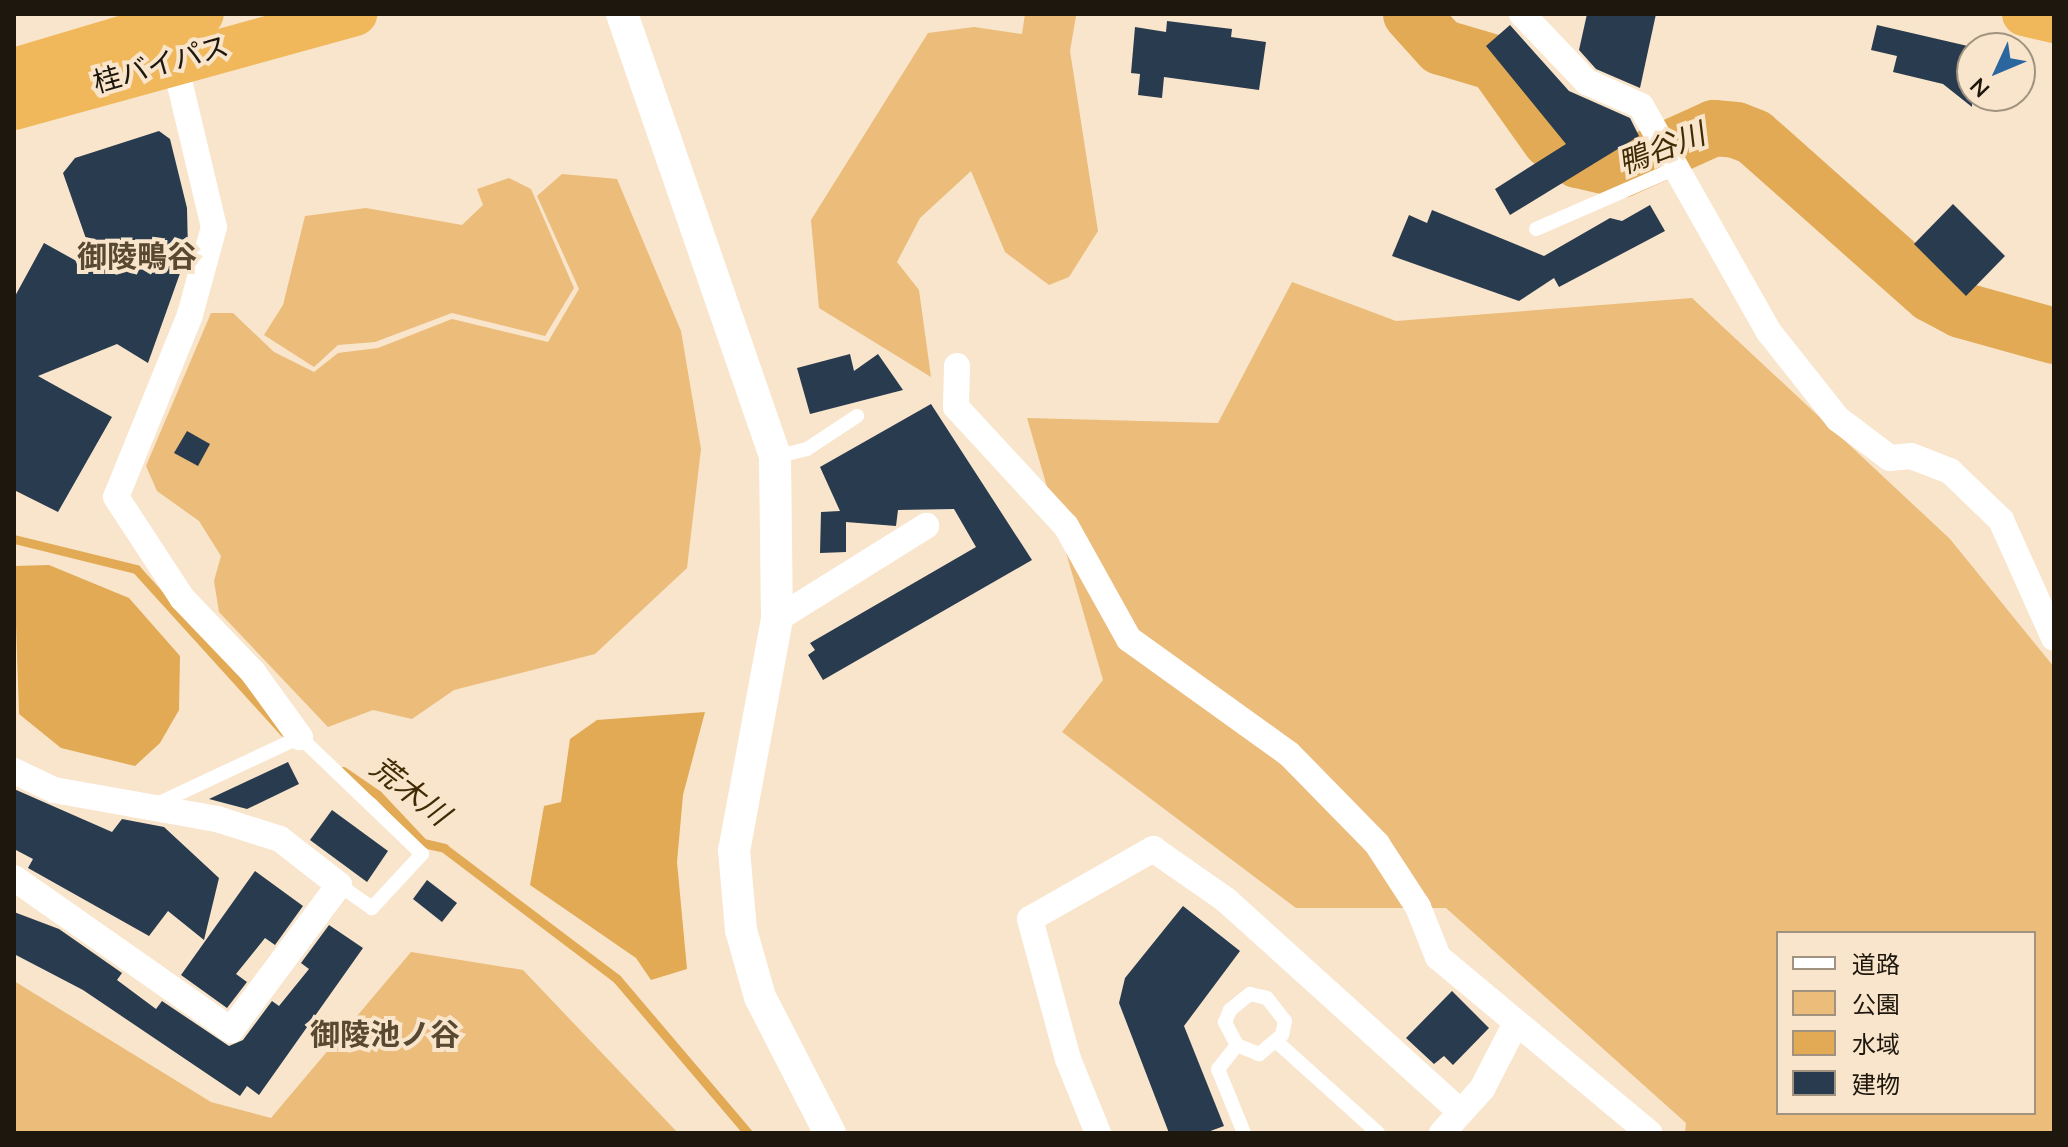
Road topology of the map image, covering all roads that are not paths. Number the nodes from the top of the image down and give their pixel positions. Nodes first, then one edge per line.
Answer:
1 (355, 14) edge
2 (622, 14) edge
3 (1522, 14) edge
4 (2024, 14) edge
5 (2054, 21) edge
6 (181, 33) edge
7 (14, 70) edge
8 (14, 108) edge
9 (1671, 157) junction
10 (1536, 229) dead end
11 (957, 366) dead end
12 (857, 416) dead end
13 (775, 457) junction
14 (926, 526) dead end
15 (777, 619) junction
16 (2054, 638) edge
17 (300, 737) junction
18 (14, 771) edge
19 (149, 808) junction
20 (14, 878) edge
21 (339, 885) junction
22 (1515, 1025) junction
23 (1277, 1042) junction
24 (1237, 1045) junction
25 (1461, 1112) junction
26 (830, 1133) edge
27 (1098, 1133) edge
28 (1244, 1133) edge
29 (1378, 1133) edge
30 (1442, 1133) edge
31 (1649, 1133) edge

1 - 6 highway, 桂バイパス
2 - 13 street
3 - 9 street
4 - 5 highway
6 - 7 highway, 桂バイパス
6 - 8 highway, 桂バイパス
6 - 17 street
9 - 10 lane
9 - 16 street
11 - 22 street
12 - 13 lane
13 - 15 street
14 - 15 street
15 - 26 street
17 - 19 lane
17 - 21 lane
18 - 19 street
19 - 21 street
20 - 21 street
22 - 25 street
22 - 31 street
23 - 24 lane
23 - 24 lane
23 - 29 lane
24 - 28 lane
25 - 27 street
25 - 30 street

